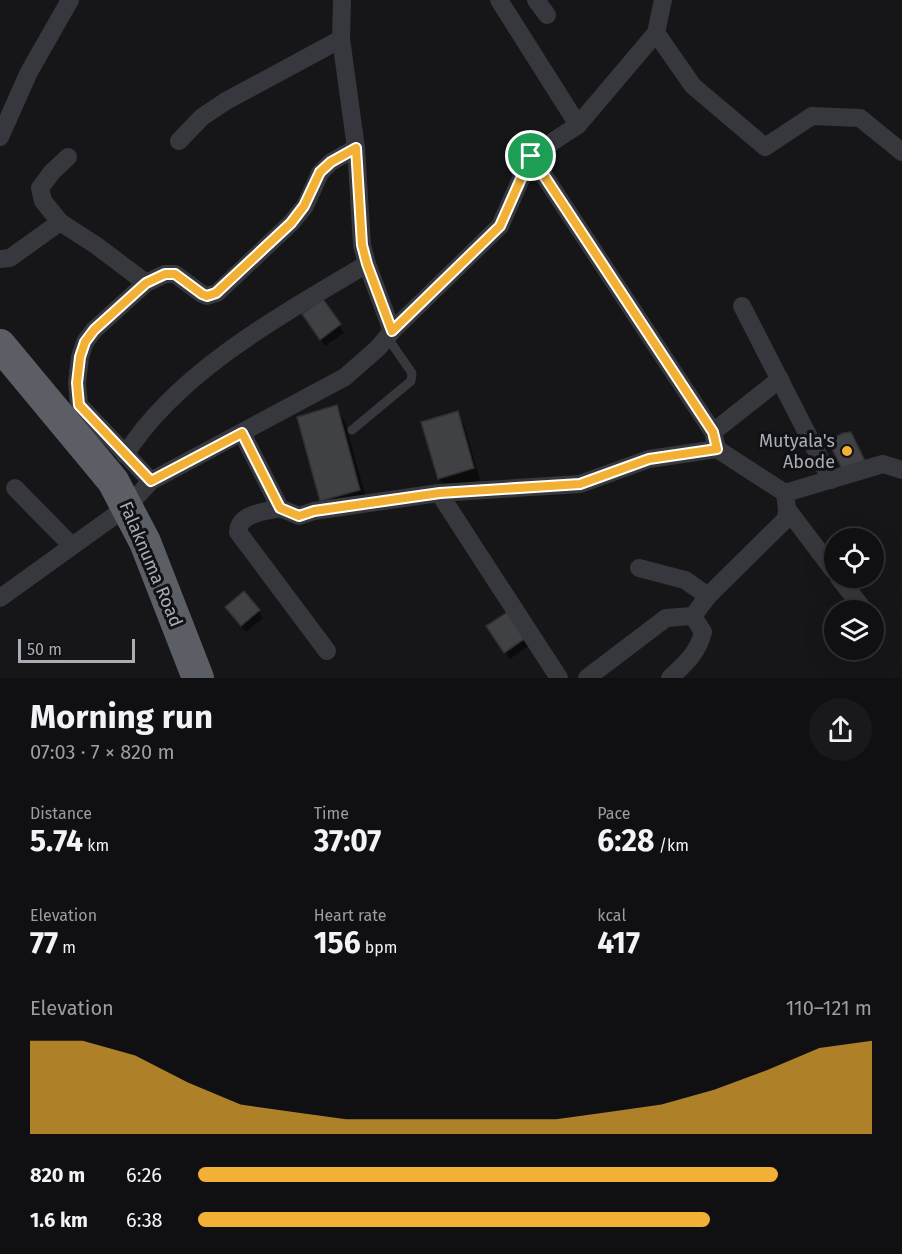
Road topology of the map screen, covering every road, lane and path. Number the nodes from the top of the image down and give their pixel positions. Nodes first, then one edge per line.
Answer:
1 (70, 0) edge
2 (342, 0) edge
3 (499, 0) edge
4 (536, 0) edge
5 (663, 0) edge
6 (547, 15) dead end
7 (656, 33) junction
8 (341, 39) junction
9 (578, 125) junction
10 (0, 137) edge
11 (180, 141) dead end
12 (356, 148) junction
13 (902, 152) edge
14 (531, 156) junction
15 (68, 157) dead end
16 (60, 222) junction
17 (0, 260) edge
18 (367, 264) junction
19 (146, 283) junction
20 (742, 306) dead end
21 (389, 334) junction
22 (0, 345) edge
23 (780, 379) junction
24 (352, 430) dead end
25 (242, 433) junction
26 (715, 441) junction
27 (125, 455) junction
28 (902, 470) edge
29 (831, 480) junction
30 (151, 481) junction
31 (15, 488) dead end
32 (440, 493) junction
33 (786, 501) junction
34 (128, 506) junction
35 (280, 508) junction
36 (72, 546) junction
37 (824, 556) edge
38 (639, 568) dead end
39 (847, 588) edge
40 (708, 596) junction
41 (0, 598) edge
42 (856, 600) edge
43 (693, 616) junction
44 (327, 651) dead end
45 (198, 678) edge
46 (559, 678) edge
47 (587, 678) edge
48 (670, 678) edge

1 - 10 street
2 - 8 street
3 - 9 street
4 - 6 street
5 - 7 street
7 - 9 street
7 - 13 street
8 - 11 street
8 - 12 street
9 - 14 street
12 - 18 street
12 - 19 street
14 - 21 street
14 - 26 street
15 - 16 street
16 - 17 street
16 - 19 street
18 - 21 street
18 - 27 street
19 - 27 street
20 - 23 street
21 - 24 lane
21 - 25 street
22 - 34 highway, Falaknuma Road
23 - 26 street
23 - 29 street
25 - 30 street
25 - 35 street
26 - 32 street
26 - 33 street
27 - 30 street
28 - 29 street
29 - 33 street
30 - 34 street
31 - 36 street
32 - 35 street
32 - 46 street
33 - 37 street
33 - 40 street
34 - 36 street
34 - 45 highway, Falaknuma Road
35 - 44 street
36 - 41 street
38 - 40 street
39 - 42 street
40 - 43 street
43 - 47 street
43 - 48 street

